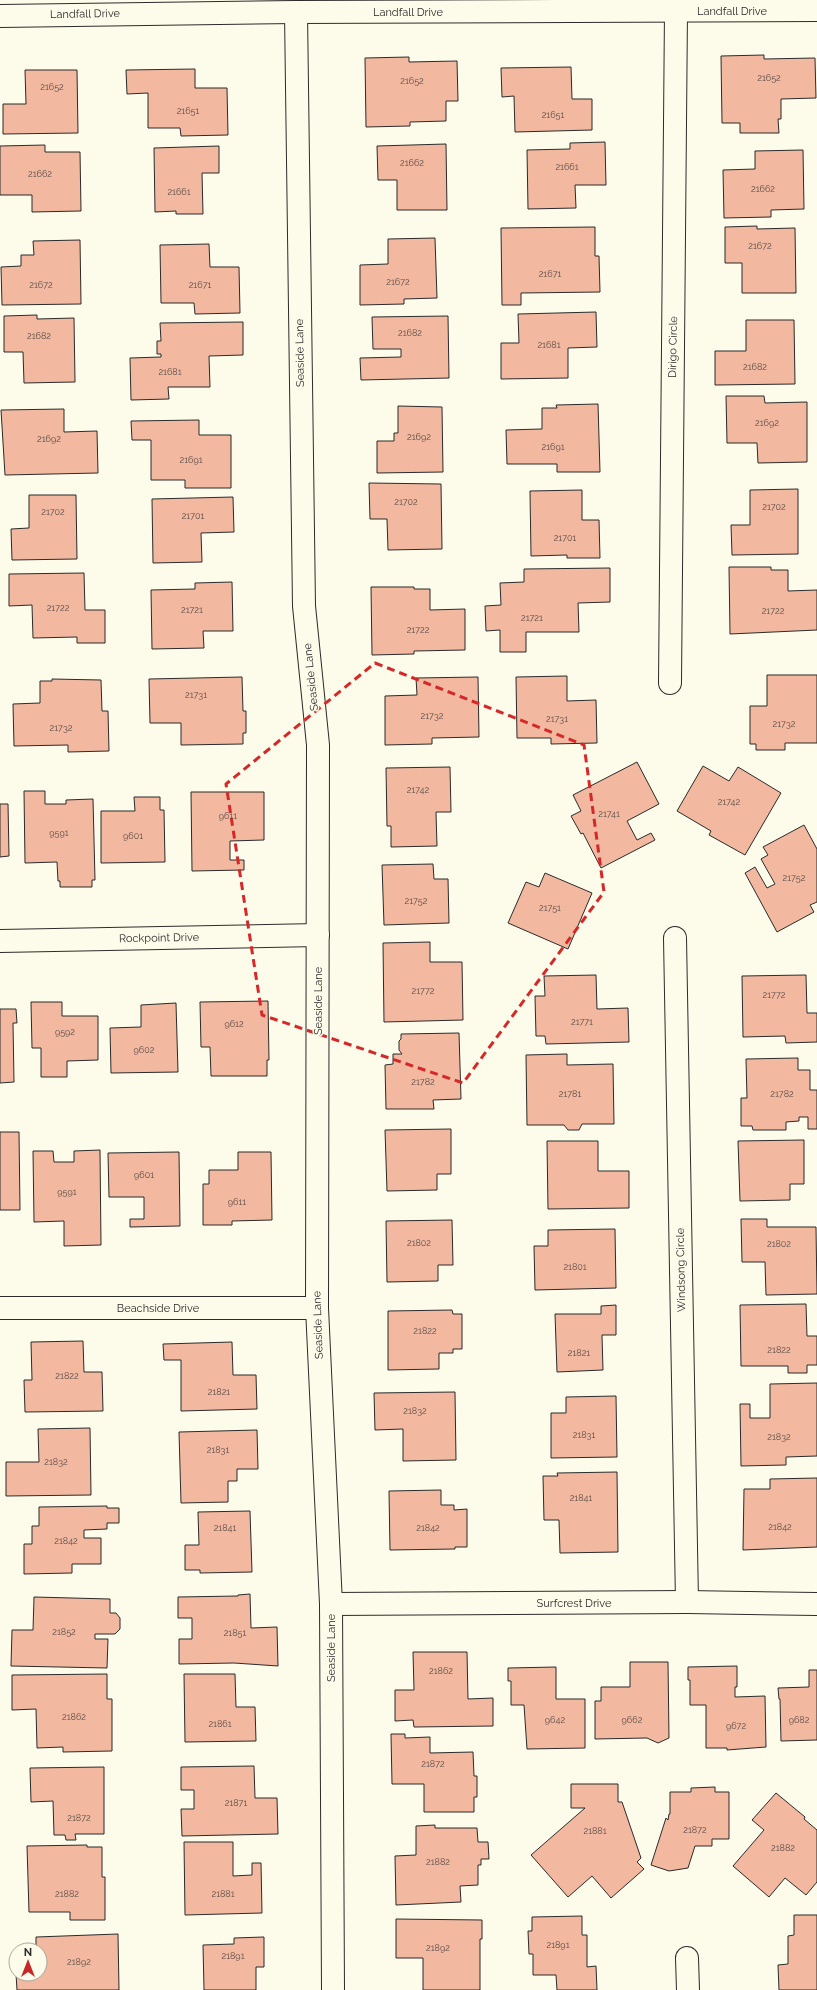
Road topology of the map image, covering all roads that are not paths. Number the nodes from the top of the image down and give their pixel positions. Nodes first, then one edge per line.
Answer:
1 (740, 6) edge
2 (817, 10) edge
3 (676, 11) junction
4 (296, 12) junction
5 (0, 16) edge
6 (670, 682) dead end
7 (318, 935) junction
8 (675, 938) dead end
9 (0, 941) edge
10 (0, 1308) edge
11 (317, 1308) junction
12 (687, 1602) junction
13 (331, 1604) junction
14 (817, 1604) edge
15 (687, 1958) dead end
16 (333, 1990) edge
17 (688, 1990) edge

1 - 2 street, Landfall Drive
1 - 3 street, Landfall Drive
3 - 4 street, Landfall Drive
3 - 6 street, Dirigo Circle
4 - 5 street, Landfall Drive
4 - 7 street, Seaside Lane
7 - 9 street, Rockpoint Drive
7 - 11 street, Seaside Lane
8 - 12 street, Windsong Circle
10 - 11 street, Beachside Drive
11 - 13 street, Seaside Lane
12 - 13 street, Surfcrest Drive
12 - 14 street, Surfcrest Drive
13 - 16 street, Seaside Lane
15 - 17 street

